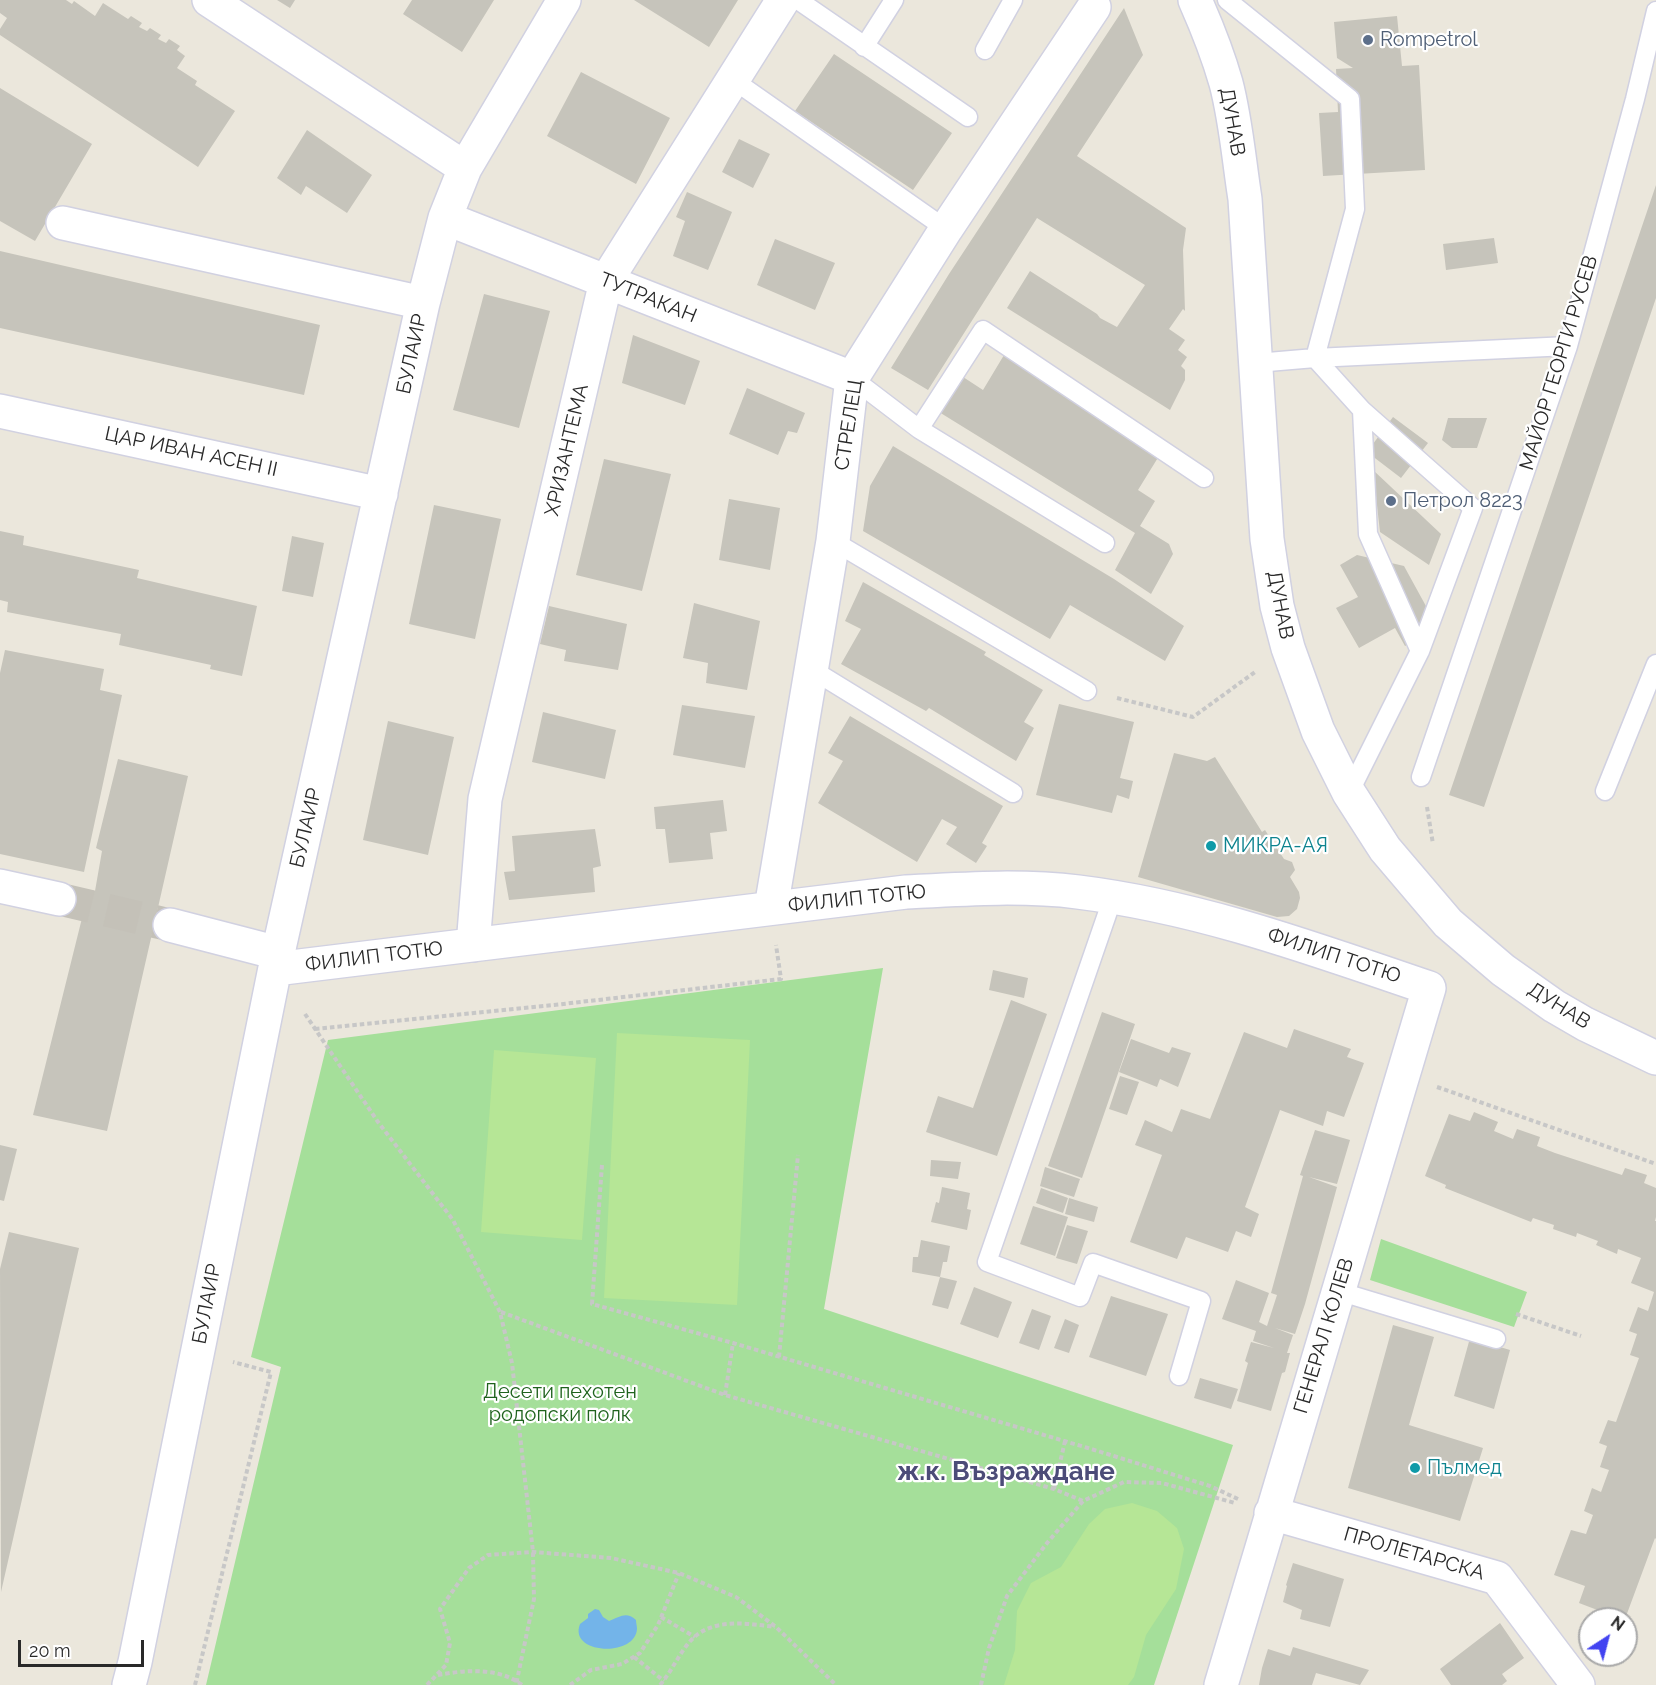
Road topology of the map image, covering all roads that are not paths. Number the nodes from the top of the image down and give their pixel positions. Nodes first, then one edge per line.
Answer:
1 (209, 0) edge
2 (564, 0) edge
3 (783, 0) edge
4 (798, 0) edge
5 (894, 0) edge
6 (1012, 0) edge
7 (1195, 0) edge
8 (1227, 0) edge
9 (1094, 7) dead end
10 (1656, 11) edge
11 (864, 47) junction
12 (985, 50) dead end
13 (732, 78) junction
14 (968, 117) dead end
15 (465, 168) junction
16 (445, 218) junction
17 (63, 223) dead end
18 (946, 229) junction
19 (606, 281) junction
20 (423, 303) junction
21 (1568, 346) junction
22 (1315, 358) junction
23 (1256, 363) junction
24 (852, 378) junction
25 (1362, 410) junction
26 (0, 411) edge
27 (918, 429) junction
28 (1204, 478) dead end
29 (381, 494) junction
30 (833, 541) junction
31 (1105, 543) dead end
32 (1420, 651) junction
33 (1656, 664) edge
34 (811, 669) junction
35 (1087, 691) road end
36 (1421, 777) dead end
37 (1605, 791) dead end
38 (1013, 793) dead end
39 (1349, 793) junction
40 (0, 886) edge
41 (1113, 897) junction
42 (58, 899) tunnel mouth
43 (771, 908) junction
44 (170, 925) tunnel mouth
45 (473, 945) junction
46 (277, 961) junction
47 (1429, 988) joint
48 (1656, 1058) edge
49 (1338, 1291) junction
50 (1496, 1339) dead end
51 (1179, 1376) dead end
52 (1271, 1513) junction
53 (129, 1685) edge
54 (1221, 1685) edge
55 (1578, 1685) edge

1 - 15 street
2 - 15 street, БУЛАИР
3 - 13 street, ХРИЗАНТЕМА
4 - 11 lane
5 - 11 lane
6 - 12 lane
7 - 23 street, ДУНАВ
8 - 22 lane
9 - 18 street, СТРЕЛЕЦ
10 - 21 lane, МАЙОР ГЕОРГИ РУСЕВ
11 - 14 lane
13 - 18 lane
13 - 19 street, ХРИЗАНТЕМА
15 - 16 street, БУЛАИР
16 - 19 street, ТУТРАКАН
16 - 20 street, БУЛАИР
17 - 20 street
18 - 24 street, СТРЕЛЕЦ
19 - 24 street, ТУТРАКАН
19 - 45 street, ХРИЗАНТЕМА
20 - 29 street, БУЛАИР
21 - 22 lane
21 - 36 lane, МАЙОР ГЕОРГИ РУСЕВ
22 - 23 lane
22 - 25 lane
23 - 39 street, ДУНАВ
24 - 27 lane
24 - 30 street, СТРЕЛЕЦ
25 - 32 lane
25 - 32 lane
26 - 29 street, ЦАР ИВАН АСЕН II
27 - 28 lane
27 - 31 lane
29 - 46 street, БУЛАИР
30 - 34 street, СТРЕЛЕЦ
30 - 35 lane
32 - 39 lane
33 - 37 lane
34 - 38 lane
34 - 43 street, СТРЕЛЕЦ
39 - 48 street, ДУНАВ
40 - 42 street
41 - 43 street, ФИЛИП ТОТЮ
41 - 47 street, ФИЛИП ТОТЮ
41 - 51 lane
43 - 45 street, ФИЛИП ТОТЮ
44 - 46 street
45 - 46 street, ФИЛИП ТОТЮ
46 - 53 street, БУЛАИР
47 - 49 street, ГЕНЕРАЛ КОЛЕВ
49 - 50 lane
49 - 52 street, ГЕНЕРАЛ КОЛЕВ
52 - 54 street, ГЕНЕРАЛ КОЛЕВ
52 - 55 street, ПРОЛЕТАРСКА

